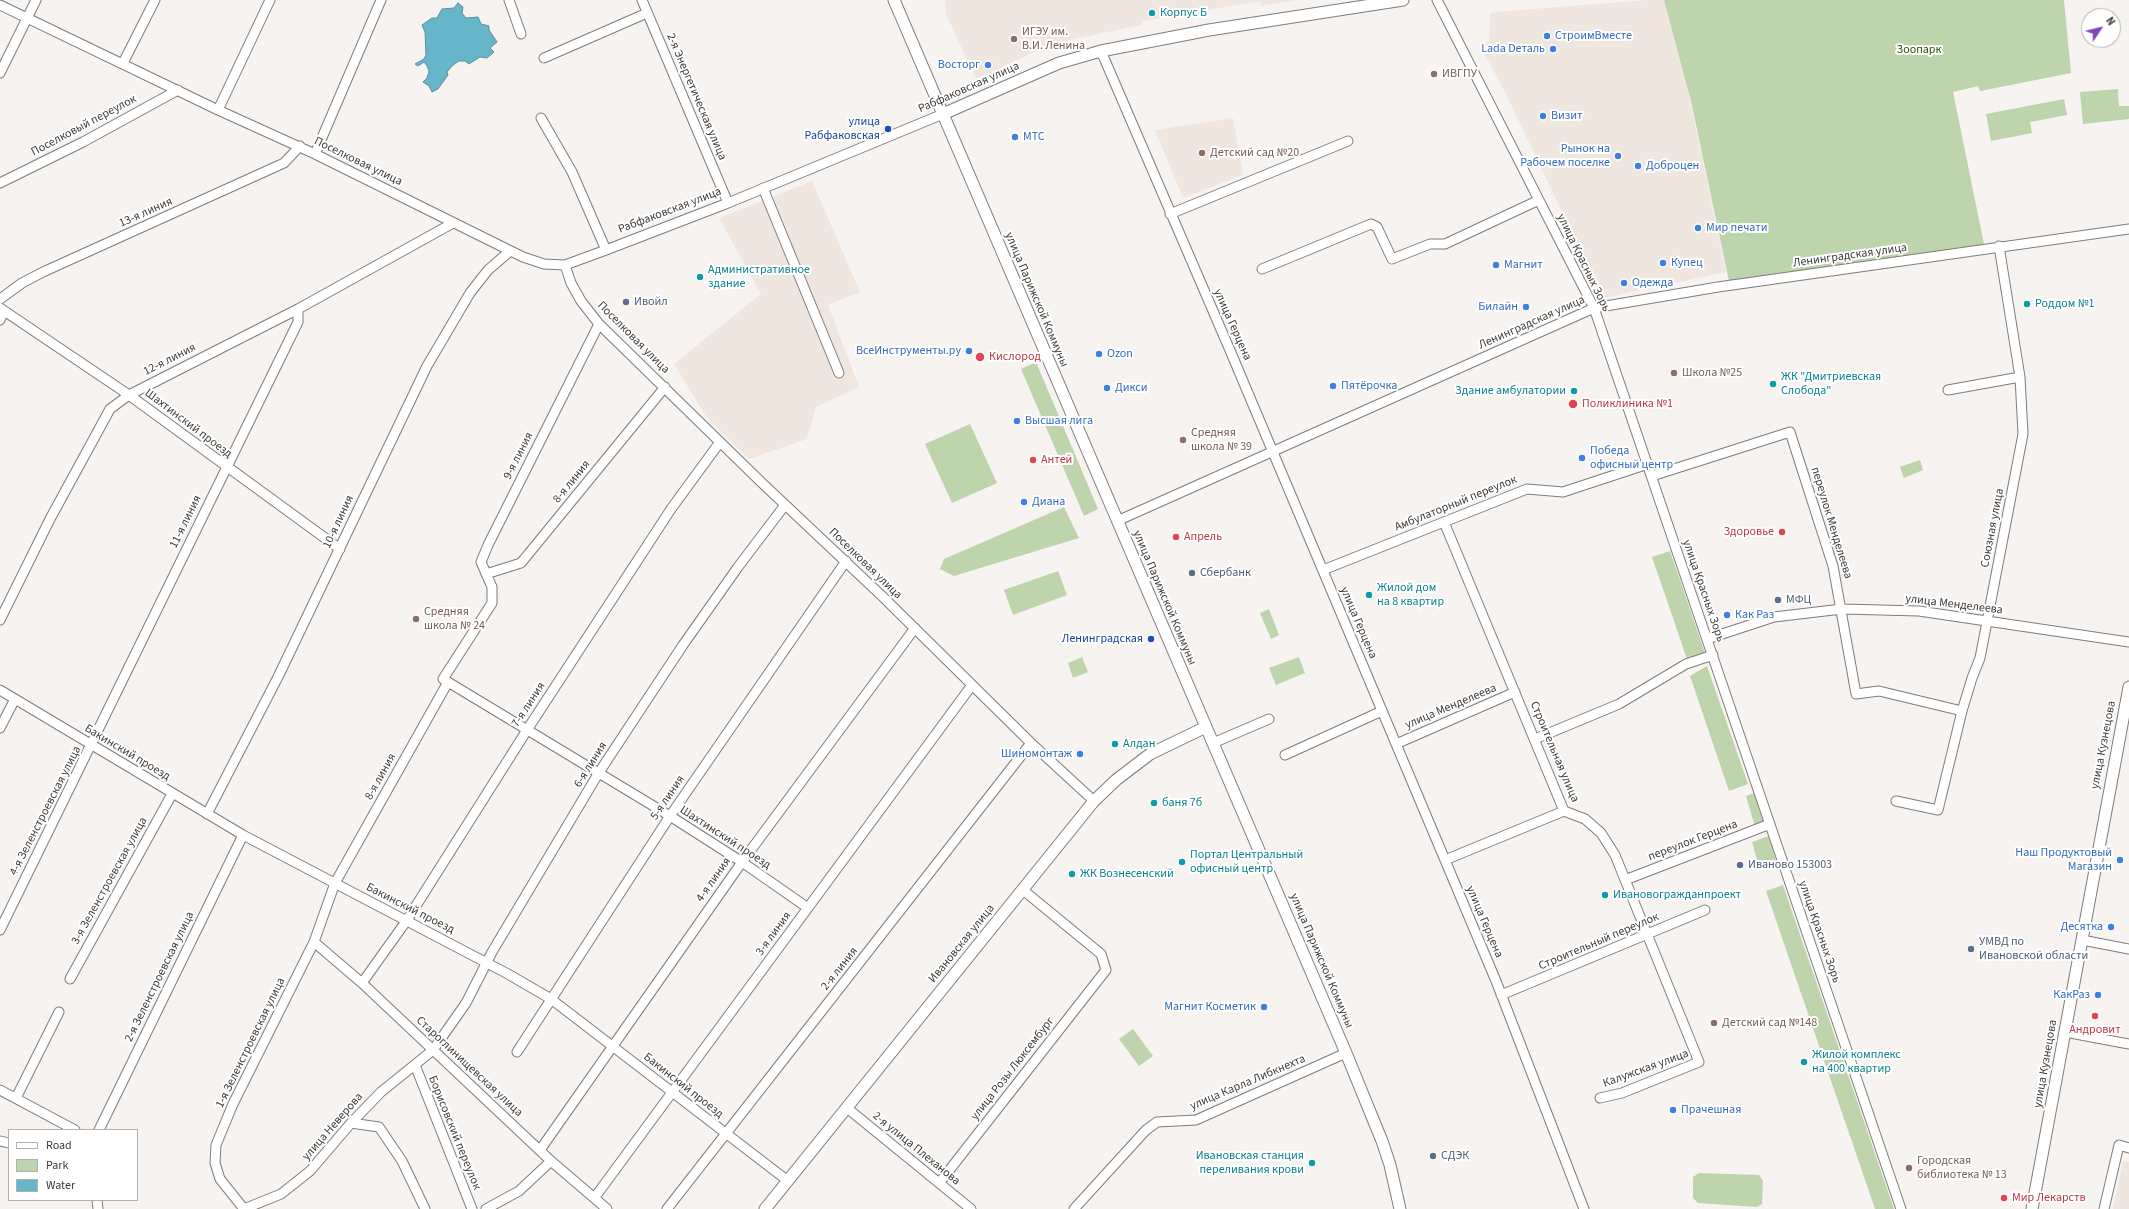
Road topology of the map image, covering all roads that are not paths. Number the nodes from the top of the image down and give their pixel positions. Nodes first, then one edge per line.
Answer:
1 (36, 0) edge
2 (155, 0) edge
3 (270, 0) edge
4 (380, 0) edge
5 (509, 0) edge
6 (642, 0) edge
7 (894, 0) edge
8 (1403, 0) edge
9 (1437, 0) edge
10 (0, 5) edge
11 (647, 13) junction
12 (27, 18) junction
13 (521, 34) dead end
14 (1100, 51) junction
15 (544, 58) dead end
16 (123, 64) junction
17 (0, 73) edge
18 (178, 90) junction
19 (218, 110) junction
20 (943, 114) junction
21 (542, 118) dead end
22 (1348, 141) dead end
23 (300, 146) junction
24 (315, 154) junction
25 (0, 183) edge
26 (763, 188) junction
27 (1539, 200) junction
28 (728, 203) junction
29 (1170, 214) junction
30 (454, 223) junction
31 (2129, 229) edge
32 (1999, 246) junction
33 (606, 250) junction
34 (510, 251) junction
35 (565, 265) junction
36 (1262, 268) dead end
37 (0, 299) edge
38 (1594, 308) junction
39 (2, 309) edge
40 (298, 309) junction
41 (0, 320) edge
42 (599, 324) junction
43 (839, 373) dead end
44 (2020, 377) junction
45 (665, 387) junction
46 (1948, 390) dead end
47 (129, 395) junction
48 (720, 442) junction
49 (1273, 452) junction
50 (1648, 464) junction
51 (226, 467) junction
52 (1652, 476) junction
53 (786, 505) junction
54 (1117, 522) junction
55 (1444, 522) junction
56 (340, 549) junction
57 (846, 561) junction
58 (1323, 570) junction
59 (486, 574) junction
60 (492, 603) joint
61 (1842, 609) junction
62 (0, 620) edge
63 (1988, 621) junction
64 (915, 628) junction
65 (1707, 639) junction
66 (2129, 642) edge
67 (1713, 655) junction
68 (445, 680) junction
69 (972, 685) junction
70 (2129, 687) edge
71 (0, 690) edge
72 (1515, 692) junction
73 (15, 699) junction
74 (1382, 711) junction
75 (1962, 711) junction
76 (1269, 719) dead end
77 (1206, 727) junction
78 (0, 728) edge
79 (527, 730) junction
80 (1535, 739) junction
81 (1031, 743) junction
82 (1213, 743) junction
83 (1396, 744) junction
84 (92, 745) junction
85 (1285, 755) dead end
86 (598, 774) junction
87 (172, 794) junction
88 (1094, 801) junction
89 (1896, 801) dead end
90 (1564, 811) junction
91 (207, 814) junction
92 (670, 816) junction
93 (1770, 824) junction
94 (243, 835) junction
95 (1445, 860) junction
96 (742, 862) junction
97 (1626, 880) junction
98 (335, 884) junction
99 (1022, 890) junction
100 (808, 908) junction
101 (1705, 910) dead end
102 (407, 920) junction
103 (0, 930) edge
104 (1648, 934) junction
105 (2082, 940) junction
106 (314, 942) junction
107 (2129, 949) edge
108 (486, 962) junction
109 (70, 978) dead end
110 (362, 983) junction
111 (1501, 995) junction
112 (551, 999) junction
113 (59, 1012) dead end
114 (2065, 1032) junction
115 (2129, 1044) edge
116 (613, 1045) junction
117 (433, 1050) junction
118 (517, 1052) dead end
119 (1346, 1053) junction
120 (1699, 1062) joint
121 (415, 1065) junction
122 (0, 1090) edge
123 (671, 1093) junction
124 (16, 1098) junction
125 (1600, 1098) dead end
126 (847, 1108) junction
127 (351, 1123) junction
128 (73, 1129) edge
129 (99, 1129) edge
130 (726, 1134) junction
131 (2129, 1148) edge
132 (540, 1150) junction
133 (551, 1161) junction
134 (788, 1181) junction
135 (940, 1182) junction
136 (595, 1197) junction
137 (1900, 1208) edge
138 (244, 1209) edge
139 (425, 1209) edge
140 (472, 1209) edge
141 (486, 1209) edge
142 (607, 1209) edge
143 (667, 1209) edge
144 (765, 1209) edge
145 (971, 1209) edge
146 (1074, 1209) edge
147 (1400, 1209) edge
148 (1584, 1209) edge
149 (2032, 1209) edge
150 (2104, 1209) edge

1 - 12 street
2 - 16 street
3 - 19 street
4 - 24 street
5 - 13 street
6 - 11 street, 2-я Энергетическая улица
7 - 20 main road, улица Парижской Коммуны
8 - 14 main road, Рабфаковская улица
9 - 27 street, улица Красных Зорь
10 - 12 street, Поселковая улица
11 - 15 street
11 - 28 street, 2-я Энергетическая улица
12 - 16 street, Поселковая улица
12 - 17 street
14 - 20 main road, Рабфаковская улица
14 - 29 street, улица Герцена
16 - 18 street, Поселковая улица
18 - 19 street, Поселковая улица
18 - 25 street, Поселковый переулок
19 - 23 street, Поселковая улица
20 - 26 street, Рабфаковская улица
20 - 54 main road, улица Парижской Коммуны
21 - 33 street
22 - 29 street
23 - 24 street, Поселковая улица
23 - 37 street, 13-я линия
24 - 30 street, Поселковая улица
26 - 28 street, Рабфаковская улица
26 - 43 street
27 - 36 street
27 - 38 street, улица Красных Зорь
28 - 33 street, Рабфаковская улица
29 - 49 street, улица Герцена
30 - 34 street, Поселковая улица
30 - 40 street, 12-я линия
31 - 32 street, Ленинградская улица
32 - 38 street, Ленинградская улица
32 - 44 street, Союзная улица
33 - 35 street, Рабфаковская улица
34 - 35 street, Поселковая улица
34 - 56 street, 10-я линия
35 - 42 street, Поселковая улица
38 - 49 street, Ленинградская улица
38 - 50 street, улица Красных Зорь
39 - 41 street
39 - 47 street, Шахтинский проезд
40 - 47 street, 12-я линия
40 - 51 street, 11-я линия
42 - 45 street, Поселковая улица
42 - 59 street, 9-я линия
44 - 46 street
44 - 63 street, Союзная улица
45 - 48 street, Поселковая улица
45 - 59 street, 8-я линия
47 - 51 street, Шахтинский проезд
47 - 62 street, 12-я линия
48 - 53 street, Поселковая улица
48 - 79 street, 7-я линия
49 - 54 street, Ленинградская улица
49 - 58 street, улица Герцена
50 - 52 street, улица Красных Зорь
50 - 55 street, Амбулаторный переулок
51 - 56 street, Шахтинский проезд
51 - 84 street, 11-я линия
52 - 61 street, переулок Менделеева
52 - 65 street, улица Красных Зорь
53 - 57 street, Поселковая улица
53 - 86 street, 6-я линия
54 - 77 main road, улица Парижской Коммуны
55 - 58 street, Амбулаторный переулок
55 - 72 street, Строительная улица
56 - 91 street, 10-я линия
57 - 64 street, Поселковая улица
57 - 92 street, 5-я линия
58 - 74 street, улица Герцена
59 - 60 street, 9-я линия
60 - 68 street, 8-я линия
61 - 63 street, улица Менделеева
61 - 65 street, улица Менделеева
61 - 75 street, переулок Менделеева
63 - 66 street, улица Менделеева
63 - 75 street, Союзная улица
64 - 69 street, Поселковая улица
64 - 96 street, 4-я линия
65 - 67 street, улица Красных Зорь
67 - 80 street
67 - 93 street, улица Красных Зорь
68 - 79 street, Шахтинский проезд
68 - 98 street, 8-я линия
69 - 81 street, Поселковая улица
69 - 100 street, 3-я линия
70 - 105 main road, улица Кузнецова
71 - 73 street, Бакинский проезд
72 - 80 street, Строительная улица
72 - 83 street, улица Менделеева
73 - 78 street
73 - 84 street, Бакинский проезд
74 - 83 street, улица Герцена
74 - 85 street
75 - 89 street, Союзная улица
76 - 82 street
77 - 82 main road, улица Парижской Коммуны
77 - 88 main road, Ивановская улица
79 - 86 street, Шахтинский проезд
79 - 102 street, 7-я линия
80 - 90 street, Строительная улица
81 - 88 street, Поселковая улица
81 - 130 street, 2-я линия
82 - 119 main road, улица Парижской Коммуны
83 - 95 street, улица Герцена
84 - 87 street, Бакинский проезд
84 - 103 street, 4-я Зеленстроевская улица
86 - 92 street, Шахтинский проезд
86 - 108 street, 6-я линия
87 - 91 street, Бакинский проезд
87 - 109 street, 3-я Зеленстроевская улица
88 - 99 main road, Ивановская улица
90 - 95 street
90 - 97 street, Строительная улица
91 - 94 street, Бакинский проезд
92 - 96 street, Шахтинский проезд
92 - 112 street, 5-я линия
93 - 97 street, переулок Герцена
93 - 137 street, улица Красных Зорь
94 - 98 street, Бакинский проезд
94 - 129 street, 2-я Зеленстроевская улица
95 - 111 street, улица Герцена
96 - 100 street, Шахтинский проезд
96 - 116 street, 4-я линия
97 - 104 street, Строительная улица
98 - 102 street, Бакинский проезд
98 - 106 street, 1-я Зеленстроевская улица
99 - 126 main road, Ивановская улица
99 - 135 street, улица Розы Люксембург
100 - 123 street, 3-я линия
101 - 104 street, Строительный переулок
102 - 108 street, Бакинский проезд
102 - 110 street, 7-я линия
104 - 111 street, Строительный переулок
104 - 120 street, Строительная улица
105 - 107 street
105 - 114 main road, улица Кузнецова
106 - 110 street, Староглинищевская улица
106 - 138 street, 1-я Зеленстроевская улица
108 - 112 street, Бакинский проезд
108 - 117 street, 6-я линия
110 - 117 street, Староглинищевская улица
111 - 148 street, улица Герцена
112 - 116 street, Бакинский проезд
112 - 118 street, 5-я линия
113 - 124 street
114 - 115 street
114 - 149 main road, улица Кузнецова
116 - 123 street, Бакинский проезд
116 - 132 street, 4-я линия
117 - 121 street, улица Неверова
117 - 132 street, Староглинищевская улица
119 - 146 street, улица Карла Либкнехта
119 - 147 main road, улица Парижской Коммуны
120 - 125 street, Калужская улица
121 - 127 street, улица Неверова
121 - 140 street, Борисовский переулок
122 - 124 street
123 - 130 street, Бакинский проезд
123 - 136 street, 3-я линия
124 - 128 street
126 - 134 main road, Ивановская улица
126 - 135 street, 2-я улица Плеханова
127 - 138 street, улица Неверова
127 - 139 street
130 - 134 street, Бакинский проезд
130 - 143 street, 2-я линия
131 - 150 street
132 - 133 street, Староглинищевская улица
133 - 136 street, Староглинищевская улица
133 - 141 street
134 - 144 main road, Ивановская улица
135 - 145 street, 2-я улица Плеханова
136 - 142 street, Староглинищевская улица

